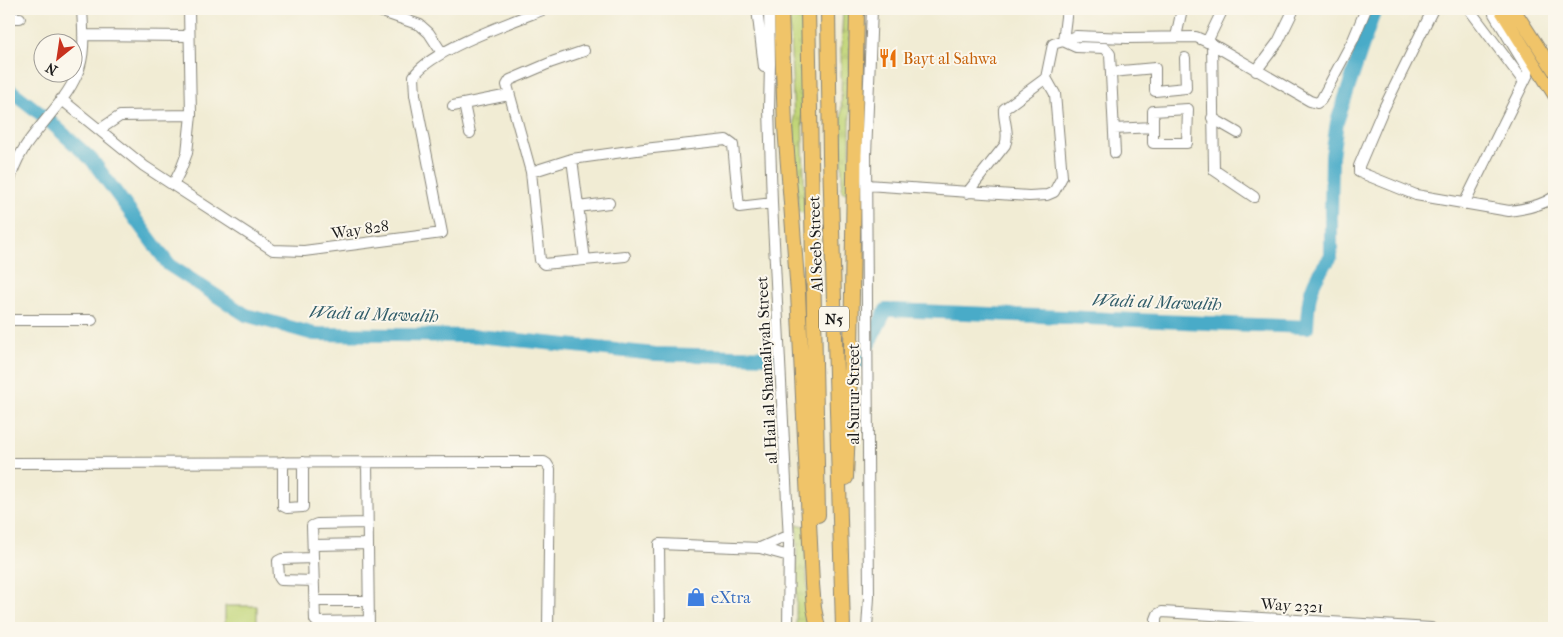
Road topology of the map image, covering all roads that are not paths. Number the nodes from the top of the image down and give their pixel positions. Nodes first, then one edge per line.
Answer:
1 (82, 9) edge
2 (189, 9) edge
3 (374, 9) edge
4 (545, 9) edge
5 (757, 9) edge
6 (769, 9) edge
7 (781, 9) edge
8 (808, 9) edge
9 (828, 9) edge
10 (857, 9) edge
11 (872, 9) edge
12 (1067, 9) edge
13 (1182, 9) edge
14 (1223, 9) edge
15 (1294, 9) edge
16 (1366, 9) edge
17 (1433, 9) edge
18 (1469, 9) edge
19 (1494, 9) edge
20 (1500, 9) edge
21 (1514, 9) edge
22 (9, 18) edge
23 (20, 18) dead end
24 (83, 35) junction
25 (189, 36) junction
26 (1176, 37) junction
27 (1063, 40) junction
28 (1210, 43) junction
29 (584, 51) dead end
30 (442, 53) junction
31 (1185, 58) dead end
32 (1256, 71) junction
33 (1111, 72) junction
34 (1554, 72) edge
35 (1046, 78) junction
36 (1524, 82) junction
37 (509, 95) junction
38 (1554, 95) edge
39 (61, 99) junction
40 (464, 104) junction
41 (453, 106) dead end
42 (769, 109) junction
43 (191, 115) junction
44 (1212, 118) junction
45 (1153, 127) junction
46 (1114, 129) junction
47 (99, 130) junction
48 (1238, 132) dead end
49 (470, 133) dead end
50 (1115, 153) dead end
51 (572, 159) junction
52 (532, 172) junction
53 (9, 185) edge
54 (173, 185) junction
55 (866, 185) junction
56 (968, 193) junction
57 (1254, 197) dead end
58 (1554, 197) edge
59 (609, 203) dead end
60 (772, 203) junction
61 (1464, 204) junction
62 (578, 207) junction
63 (625, 256) dead end
64 (585, 260) junction
65 (9, 320) edge
66 (92, 320) dead end
67 (283, 462) junction
68 (303, 462) junction
69 (9, 463) edge
70 (367, 463) junction
71 (368, 523) junction
72 (789, 535) junction
73 (368, 544) junction
74 (313, 545) junction
75 (760, 548) junction
76 (789, 556) junction
77 (841, 556) junction
78 (313, 558) junction
79 (314, 581) junction
80 (314, 600) junction
81 (368, 601) junction
82 (1156, 624) edge
83 (368, 625) edge
84 (548, 628) edge
85 (660, 628) edge
86 (788, 628) edge
87 (819, 628) edge
88 (843, 628) edge
89 (867, 628) edge
90 (1431, 628) edge

1 - 24 street
2 - 25 street
3 - 30 street
4 - 30 street, Way 828
5 - 42 street, al Hail al Shamaliyah Street
6 - 42 street, al Hail al Shamaliyah Street
7 - 87 highway
8 - 87 highway, Al Seeb Street / N5
9 - 77 highway, Al Seeb Street / N5
10 - 77 highway
11 - 55 street, al Surur Street
12 - 27 street
13 - 26 street
14 - 28 street
15 - 32 street
16 - 32 street
17 - 61 street
18 - 36 street
19 - 36 street
20 - 38 main road
21 - 34 main road
22 - 23 street
24 - 25 street
24 - 39 street
25 - 43 street
26 - 27 street
26 - 28 street
27 - 33 street
27 - 35 street
28 - 32 street
28 - 44 street
29 - 37 street
30 - 54 street, Way 828
31 - 33 street
33 - 46 street
35 - 56 street
35 - 56 street
36 - 61 street
37 - 40 street
37 - 52 street
39 - 47 street
39 - 53 street
40 - 41 street
40 - 49 street
42 - 60 street, al Hail al Shamaliyah Street
43 - 47 street
43 - 54 street
44 - 48 street
44 - 57 street
45 - 45 street
45 - 46 street
46 - 50 street
47 - 54 street
51 - 52 street
51 - 60 street
51 - 62 street
52 - 64 street
55 - 56 street
55 - 89 street, al Surur Street
58 - 61 street
59 - 62 street
60 - 72 street, al Hail al Shamaliyah Street
62 - 64 street
63 - 64 street
65 - 66 street
67 - 68 street
67 - 68 street
67 - 69 street
68 - 70 street
70 - 71 street
70 - 84 street
71 - 73 street
71 - 74 street
72 - 75 street
72 - 76 street, al Hail al Shamaliyah Street
73 - 74 street
73 - 81 street
74 - 78 street
75 - 76 street
75 - 85 street
76 - 86 street, al Hail al Shamaliyah Street
77 - 88 highway, Al Seeb Street / N5
78 - 79 street
78 - 79 street
79 - 80 street
80 - 81 street
80 - 83 street
81 - 83 street
82 - 90 street, Way 2321

